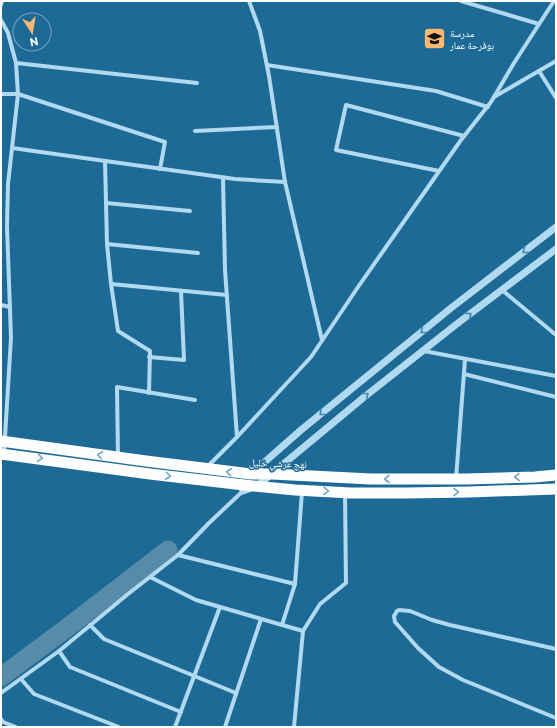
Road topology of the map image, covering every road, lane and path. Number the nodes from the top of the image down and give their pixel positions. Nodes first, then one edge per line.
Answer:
1 (2, 1) edge
2 (249, 1) edge
3 (461, 1) edge
4 (553, 1) edge
5 (1, 5) edge
6 (1, 20) edge
7 (539, 24) junction
8 (556, 61) edge
9 (16, 63) junction
10 (267, 65) junction
11 (539, 71) junction
12 (197, 83) dead end
13 (1, 94) edge
14 (18, 94) junction
15 (494, 98) junction
16 (556, 98) edge
17 (488, 107) junction
18 (277, 127) junction
19 (195, 131) dead end
20 (464, 136) junction
21 (12, 148) junction
22 (105, 161) junction
23 (160, 169) junction
24 (439, 171) junction
25 (223, 178) junction
26 (285, 182) junction
27 (106, 203) junction
28 (190, 210) dead end
29 (556, 227) edge
30 (107, 244) junction
31 (556, 249) edge
32 (198, 253) dead end
33 (111, 284) junction
34 (502, 290) junction
35 (181, 291) junction
36 (227, 295) junction
37 (1, 305) edge
38 (10, 307) junction
39 (556, 335) edge
40 (322, 340) junction
41 (424, 351) junction
42 (150, 356) junction
43 (465, 358) junction
44 (464, 374) junction
45 (556, 376) edge
46 (149, 393) junction
47 (556, 397) edge
48 (195, 400) dead end
49 (237, 437) junction
50 (3, 441) edge
51 (2, 454) edge
52 (118, 457) junction
53 (205, 469) junction
54 (251, 474) junction
55 (272, 474) junction
56 (556, 475) edge
57 (456, 479) junction
58 (257, 486) junction
59 (242, 488) junction
60 (556, 489) edge
61 (303, 490) junction
62 (345, 492) junction
63 (178, 554) junction
64 (150, 577) junction
65 (295, 584) junction
66 (220, 607) junction
67 (261, 619) junction
68 (90, 625) junction
69 (282, 625) junction
70 (303, 631) junction
71 (556, 649) edge
72 (59, 651) junction
73 (194, 676) junction
74 (22, 679) junction
75 (1, 693) edge
76 (236, 693) junction
77 (181, 712) junction
78 (556, 718) edge
79 (1, 719) edge
80 (16, 727) edge
81 (119, 727) edge
82 (175, 727) edge
83 (225, 727) edge
84 (294, 727) edge

1 - 5 street
2 - 10 street
3 - 7 street
4 - 7 street
6 - 9 street
7 - 15 street
8 - 11 street
9 - 12 street
9 - 14 street
10 - 17 street
10 - 18 street
11 - 15 street
11 - 16 street
13 - 14 street
14 - 21 street
14 - 23 street
15 - 17 street
17 - 20 street
18 - 19 street
18 - 26 street
20 - 24 street
20 - 24 street
21 - 22 street
21 - 38 street
22 - 23 street
22 - 27 street
23 - 25 street
24 - 40 street
25 - 26 street
25 - 36 street
26 - 40 street
27 - 28 street
27 - 30 street
29 -> 54 street
30 - 32 street
30 - 33 street
31 - 34 street
33 - 35 street
33 - 42 street
34 - 39 street
41 -> 34 street
35 - 36 street
35 - 42 street
36 - 49 street
37 - 38 street
38 - 50 street
40 - 49 street
41 - 43 street
55 -> 41 street
42 - 46 street
43 - 44 street
43 - 45 street
44 - 47 street
44 - 57 street
46 - 48 street
46 - 52 street
49 - 53 street
50 - 51 street
52 -> 50 highway, نهج عرشي خليل
51 -> 59 highway
52 - 53 highway, نهج عرشي خليل
54 -> 53 highway, نهج عرشي خليل
54 - 55 highway, نهج عرشي خليل
54 - 59 street
57 -> 55 highway, نهج عرشي خليل
55 - 58 street
56 -> 57 highway, نهج عرشي خليل
58 - 59 highway
58 - 61 highway
59 - 63 street
62 -> 60 highway
61 -> 62 highway
61 - 65 street
62 - 70 street
63 - 64 street
63 - 65 street
64 - 66 street
64 - 68 street
65 - 69 street
66 - 67 street
66 - 73 street
67 - 69 street
67 - 76 street
68 - 72 street
68 - 73 street
69 - 70 street
70 - 84 street
71 - 78 street
72 - 74 street
72 - 77 street
73 - 76 street
73 - 77 street
74 - 75 street
74 - 81 street
76 - 83 street
77 - 82 street
79 - 80 street

